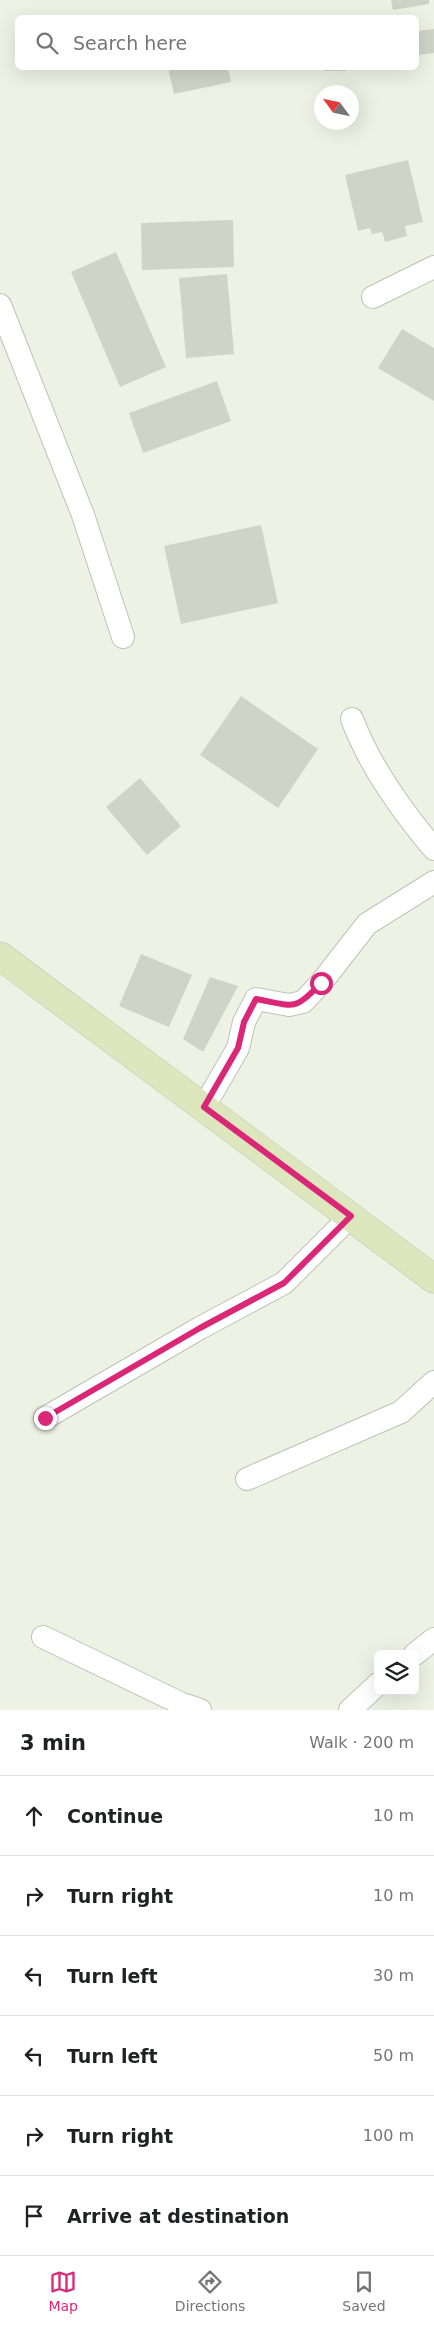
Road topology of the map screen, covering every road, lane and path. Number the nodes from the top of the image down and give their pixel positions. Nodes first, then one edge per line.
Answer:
1 (434, 267) edge
2 (373, 298) dead end
3 (0, 305) edge
4 (123, 637) dead end
5 (352, 719) dead end
6 (434, 849) edge
7 (434, 882) edge
8 (0, 956) edge
9 (204, 1107) junction
10 (351, 1216) junction
11 (434, 1279) edge
12 (434, 1382) edge
13 (45, 1418) dead end
14 (246, 1479) dead end
15 (43, 1637) dead end
16 (374, 1688) edge
17 (200, 1710) edge
18 (350, 1710) edge

1 - 2 street
3 - 4 street
5 - 6 street
7 - 9 street
8 - 9 main road
9 - 10 main road
10 - 11 main road
10 - 13 street
12 - 14 street
15 - 17 street
16 - 18 street

